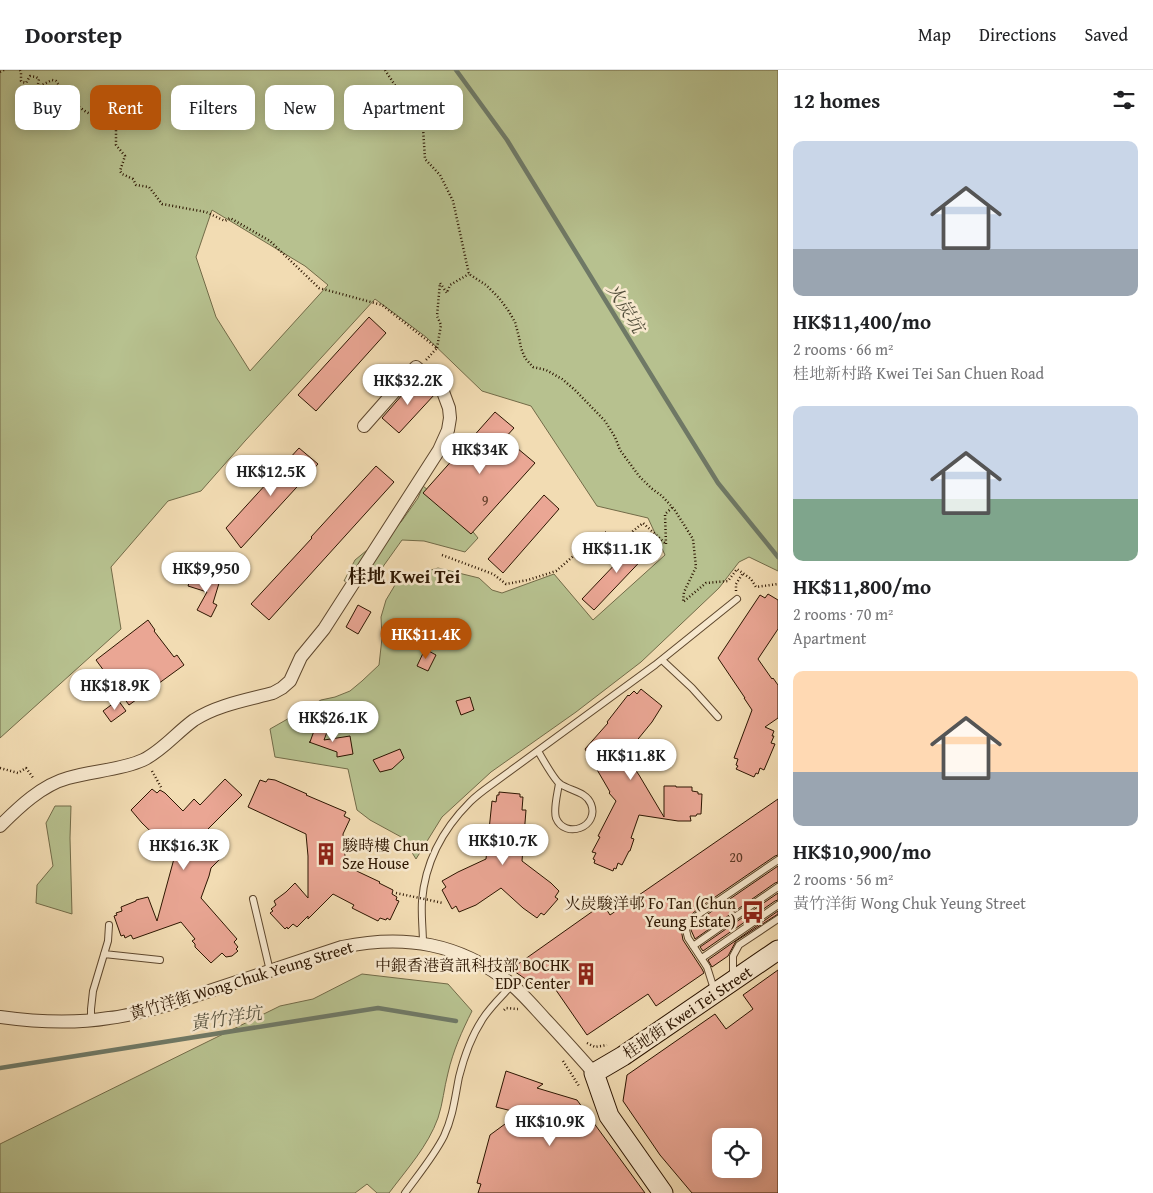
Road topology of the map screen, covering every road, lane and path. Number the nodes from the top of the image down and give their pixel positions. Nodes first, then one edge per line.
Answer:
1 (4, 70) edge
2 (20, 70) edge
3 (385, 70) edge
4 (0, 72) edge
5 (469, 274) junction
6 (437, 348) junction
7 (419, 369) junction
8 (364, 426) dead end
9 (673, 507) junction
10 (442, 555) dead end
11 (743, 573) junction
12 (736, 584) dead end
13 (778, 584) edge
14 (737, 600) dead end
15 (662, 660) junction
16 (718, 717) dead end
17 (538, 751) junction
18 (0, 768) edge
19 (150, 768) dead end
20 (35, 781) dead end
21 (559, 783) junction
22 (162, 789) dead end
23 (0, 826) edge
24 (778, 860) edge
25 (778, 887) edge
26 (396, 892) dead end
27 (253, 899) dead end
28 (443, 902) dead end
29 (778, 906) edge
30 (778, 919) edge
31 (109, 925) dead end
32 (423, 944) junction
33 (693, 946) junction
34 (778, 950) edge
35 (104, 954) junction
36 (702, 958) junction
37 (160, 960) dead end
38 (270, 971) junction
39 (733, 981) junction
40 (512, 985) junction
41 (716, 993) junction
42 (522, 1010) dead end
43 (498, 1013) dead end
44 (0, 1018) edge
45 (91, 1020) junction
46 (560, 1057) dead end
47 (594, 1073) junction
48 (583, 1093) dead end
49 (405, 1193) edge
50 (663, 1193) edge

1 - 4 path
2 - 6 path
3 - 5 path
5 - 6 path
5 - 9 path
6 - 7 path
7 - 8 street
7 - 23 street
9 - 10 path
9 - 11 path
11 - 12 path
11 - 13 path
14 - 15 lane
15 - 16 lane
15 - 17 lane
17 - 21 lane
17 - 32 lane
18 - 20 path
19 - 22 path
21 - 21 lane
24 - 33 lane
25 - 33 lane
26 - 28 path, bridge
27 - 38 lane
29 - 36 lane
30 - 39 lane
31 - 35 lane
32 - 38 street, 黃竹洋街 Wong Chuk Yeung Street
32 - 40 street, 黃竹洋街 Wong Chuk Yeung Street
33 - 36 lane
34 - 39 street, 桂地街 Kwei Tei Street
35 - 37 lane
35 - 45 lane
36 - 41 lane
38 - 45 street, 黃竹洋街 Wong Chuk Yeung Street
39 - 41 street, 桂地街 Kwei Tei Street
40 - 47 street, 黃竹洋街 Wong Chuk Yeung Street
40 - 49 lane
41 - 47 street, 桂地街 Kwei Tei Street
42 - 43 path
44 - 45 street, 黃竹洋街 Wong Chuk Yeung Street
46 - 48 path
47 - 50 street, 黃竹洋街 Wong Chuk Yeung Street

